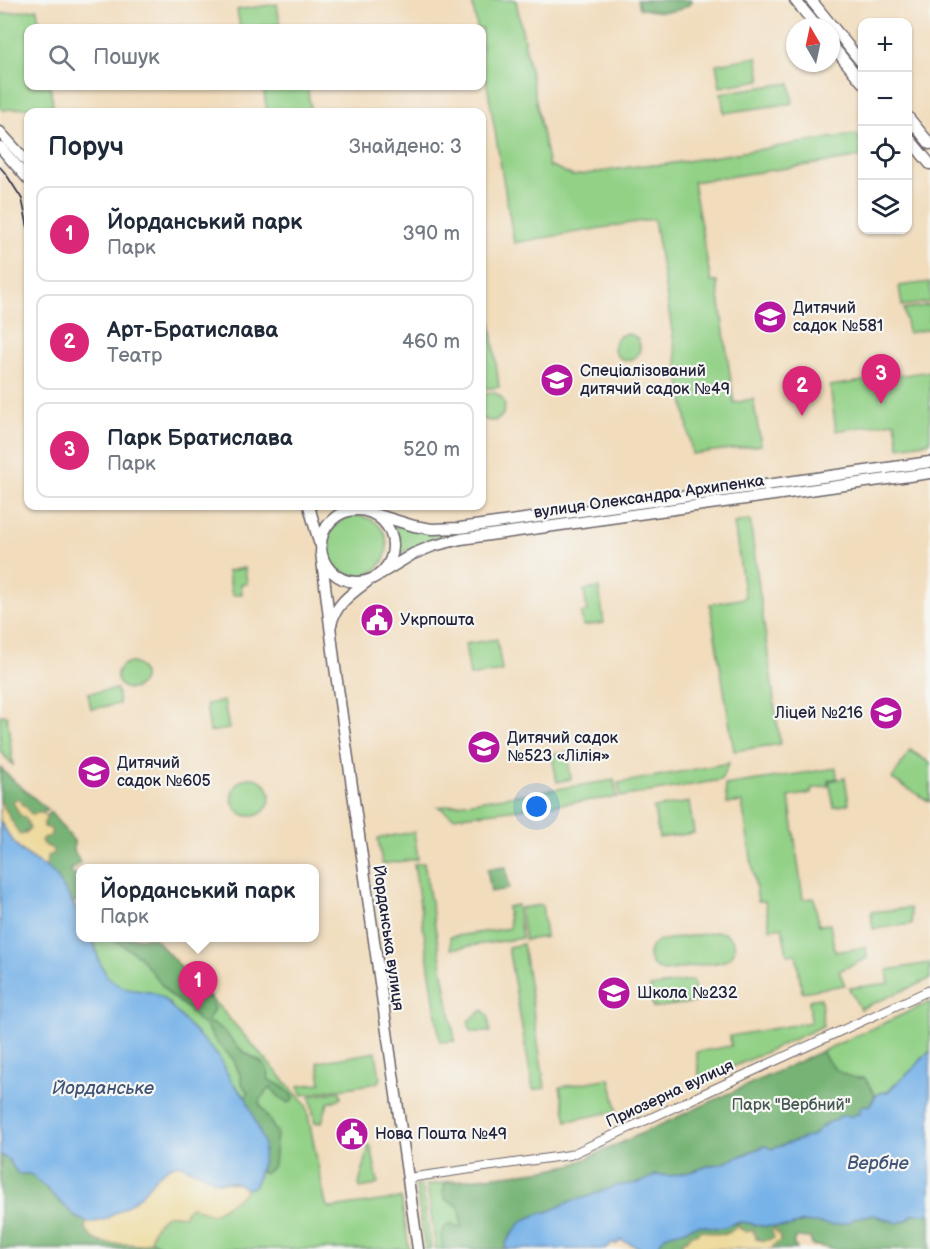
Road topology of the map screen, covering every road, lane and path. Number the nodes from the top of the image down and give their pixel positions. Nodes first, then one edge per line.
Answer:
1 (795, 0) edge
2 (811, 0) edge
3 (810, 18) edge
4 (843, 39) junction
5 (840, 41) edge
6 (840, 55) edge
7 (858, 58) edge
8 (858, 77) edge
9 (912, 122) edge
10 (0, 132) edge
11 (912, 142) edge
12 (930, 144) edge
13 (0, 147) edge
14 (24, 159) edge
15 (930, 164) edge
16 (24, 174) edge
17 (930, 462) edge
18 (930, 473) edge
19 (310, 510) edge
20 (352, 510) edge
21 (366, 510) edge
22 (378, 516) junction
23 (321, 549) junction
24 (380, 574) junction
25 (369, 580) junction
26 (330, 631) junction
27 (930, 990) edge
28 (408, 1178) junction
29 (418, 1249) edge

1 - 3 main road
2 - 4 main road
4 - 5 main road
4 - 7 main road
6 - 8 main road
9 - 12 main road
10 - 14 main road
11 - 15 main road
13 - 16 main road
17 - 22 main road, вулиця Олександра Архипенка
18 - 24 main road, вулиця Олександра Архипенка
19 - 23 main road, Йорданська вулиця
20 - 23 main road
21 - 22 main road
22 - 24 main road
23 - 25 main road
23 - 26 main road, Йорданська вулиця
24 - 25 main road
25 - 26 main road, Йорданська вулиця
26 - 28 main road, Йорданська вулиця
27 - 28 street, Приозерна вулиця
28 - 29 main road, Йорданська вулиця

